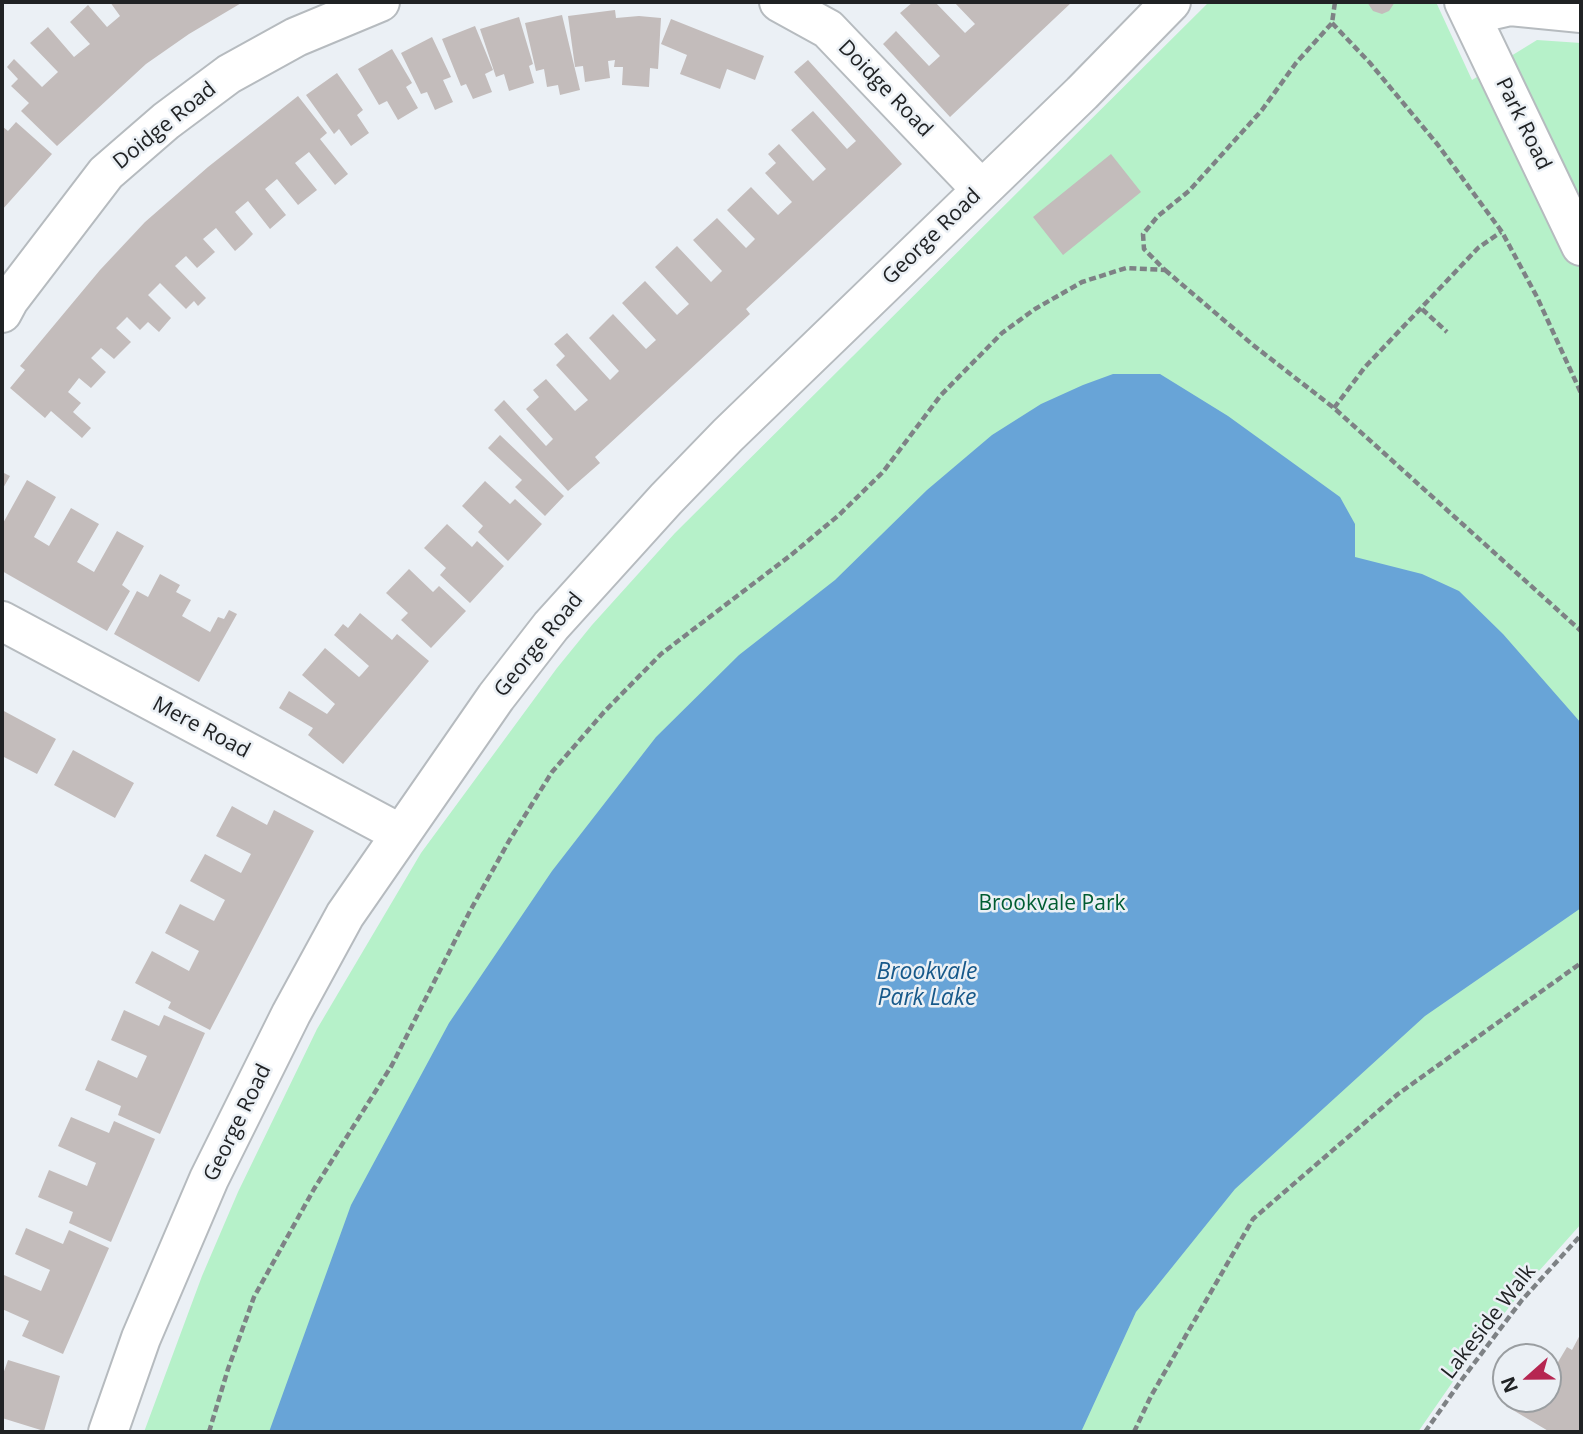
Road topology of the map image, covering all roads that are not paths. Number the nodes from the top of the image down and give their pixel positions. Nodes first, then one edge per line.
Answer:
1 (380, 2) edge
2 (779, 2) edge
3 (1171, 2) edge
4 (1510, 4) edge
5 (1468, 8) edge
6 (1581, 13) edge
7 (981, 189) junction
8 (1581, 246) edge
9 (2, 313) edge
10 (2, 621) edge
11 (401, 834) junction
12 (108, 1432) edge

1 - 9 street, Doidge Road
2 - 7 street, Doidge Road
3 - 7 street, George Road
4 - 5 street
4 - 6 street
5 - 8 street, Park Road
7 - 11 street, George Road
10 - 11 street, Mere Road
11 - 12 street, George Road

